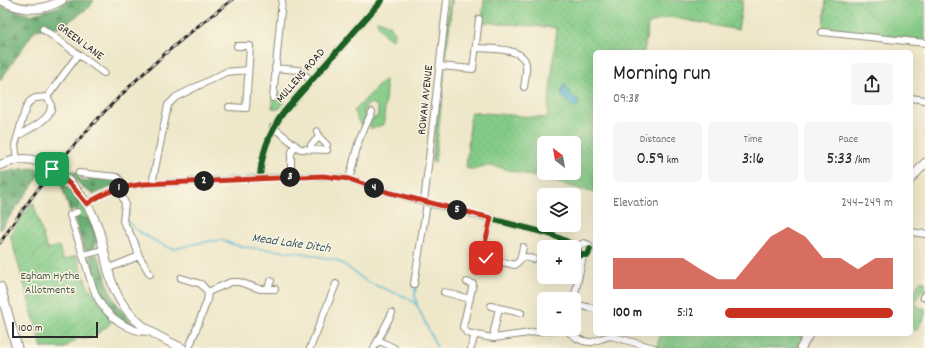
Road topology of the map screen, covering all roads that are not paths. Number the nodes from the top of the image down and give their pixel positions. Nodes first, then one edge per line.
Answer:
1 (1, 0) edge
2 (62, 0) edge
3 (282, 0) edge
4 (382, 0) edge
5 (448, 0) edge
6 (479, 19) dead end
7 (43, 29) dead end
8 (822, 32) dead end
9 (925, 43) edge
10 (237, 46) dead end
11 (476, 48) junction
12 (78, 55) junction
13 (440, 66) junction
14 (275, 68) junction
15 (248, 70) junction
16 (104, 73) dead end
17 (311, 80) junction
18 (524, 87) dead end
19 (47, 97) junction
20 (273, 98) dead end
21 (913, 98) edge
22 (925, 100) edge
23 (229, 107) dead end
24 (372, 112) dead end
25 (273, 127) junction
26 (18, 135) junction
27 (295, 146) junction
28 (311, 149) junction
29 (17, 160) junction
30 (925, 163) edge
31 (0, 165) edge
32 (291, 172) dead end
33 (83, 175) dead end
34 (913, 176) edge
35 (260, 178) junction
36 (349, 179) junction
37 (152, 184) junction
38 (123, 187) junction
39 (122, 196) dead end
40 (426, 202) junction
41 (87, 204) junction
42 (77, 212) dead end
43 (491, 218) junction
44 (913, 232) edge
45 (925, 234) edge
46 (566, 240) edge
47 (581, 244) edge
48 (523, 247) dead end
49 (103, 250) junction
50 (593, 250) edge
51 (83, 255) junction
52 (139, 256) junction
53 (520, 256) junction
54 (583, 256) joint
55 (533, 259) dead end
56 (107, 268) junction
57 (150, 274) dead end
58 (181, 278) dead end
59 (271, 280) dead end
60 (467, 282) dead end
61 (336, 284) dead end
62 (414, 284) dead end
63 (0, 287) edge
64 (267, 289) junction
65 (275, 289) dead end
66 (208, 292) junction
67 (444, 292) dead end
68 (575, 292) edge
69 (470, 299) junction
70 (491, 306) dead end
71 (581, 306) edge
72 (499, 308) junction
73 (593, 309) edge
74 (521, 313) dead end
75 (393, 317) dead end
76 (150, 332) junction
77 (537, 332) edge
78 (475, 334) junction
79 (573, 336) edge
80 (808, 336) edge
81 (494, 338) junction
82 (378, 340) junction
83 (166, 345) edge
84 (592, 345) edge
85 (17, 348) edge
86 (182, 348) edge
87 (189, 348) edge
88 (310, 348) edge
89 (374, 348) edge
90 (394, 348) edge
91 (471, 348) edge
92 (654, 348) edge
93 (802, 348) edge

1 - 2 main road
3 - 14 street
4 - 17 street, MULLENS ROAD
5 - 13 street, ROWAN AVENUE
6 - 11 street
7 - 12 street, GREEN LANE
8 - 9 street
10 - 15 street
11 - 13 street
11 - 18 street
12 - 16 street, GREEN LANE
12 - 19 street
13 - 40 street, ROWAN AVENUE
14 - 17 street
14 - 20 street
15 - 23 street
15 - 37 street
17 - 25 street, MULLENS ROAD
19 - 26 street
19 - 26 street
21 - 22 street
24 - 36 street
25 - 27 street
25 - 35 street, MULLENS ROAD
26 - 29 street
27 - 28 street
27 - 32 street
28 - 28 street
29 - 31 main road
29 - 41 main road
30 - 34 main road
33 - 38 street
35 - 36 street
35 - 37 street
36 - 40 street
37 - 38 street
38 - 41 street
39 - 52 street
40 - 43 street
40 - 62 street, ROWAN AVENUE
41 - 49 main road
42 - 51 street
43 - 46 street
43 - 53 street
44 - 45 street
47 - 50 street
48 - 53 street
49 - 51 street
49 - 56 main road
50 - 54 street
51 - 76 street
52 - 56 street
52 - 57 street
53 - 55 street
54 - 68 street
56 - 76 main road
58 - 66 street
59 - 64 street
60 - 69 street
61 - 88 street
63 - 85 highway
64 - 65 street
64 - 66 street
66 - 87 street
67 - 69 street
69 - 78 street
70 - 72 street
71 - 73 street
72 - 74 street
72 - 81 street
75 - 82 street
76 - 83 main road
77 - 81 street
78 - 81 street
78 - 91 street
79 - 84 street
80 - 93 main road
82 - 89 street
82 - 90 street
83 - 86 main road
84 - 92 street

